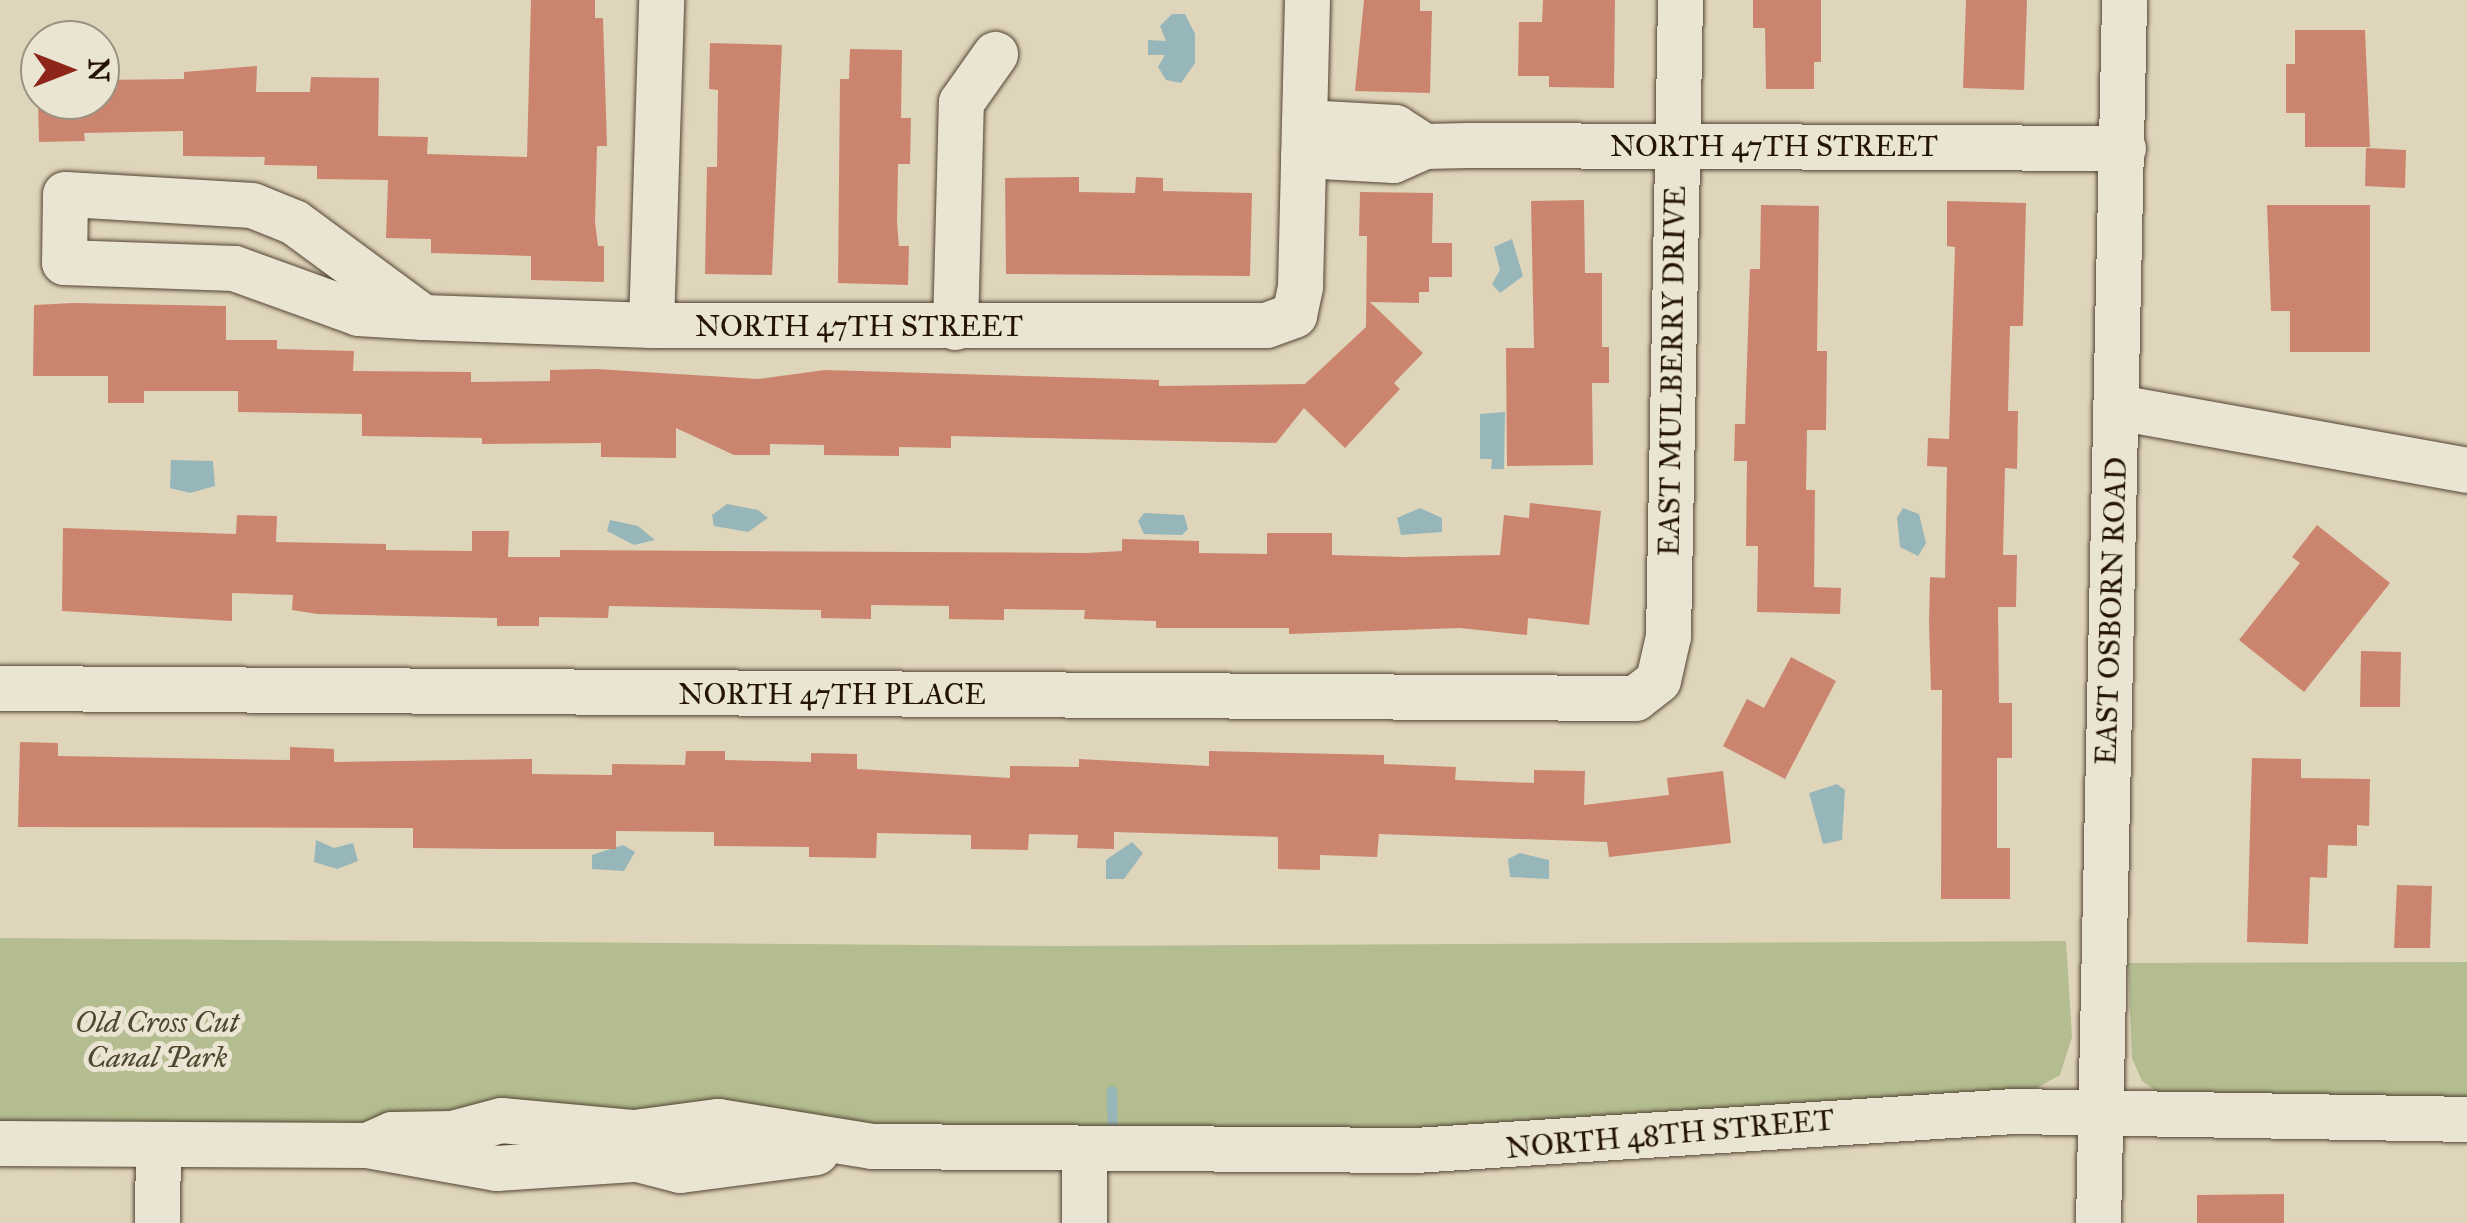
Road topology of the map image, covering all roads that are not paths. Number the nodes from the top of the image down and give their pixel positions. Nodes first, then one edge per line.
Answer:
1 (660, 0) edge
2 (1307, 0) edge
3 (1680, 0) edge
4 (2124, 0) edge
5 (995, 54) dead end
6 (1304, 139) junction
7 (1676, 146) junction
8 (2123, 148) junction
9 (423, 317) junction
10 (651, 325) junction
11 (954, 327) junction
12 (2117, 407) junction
13 (2467, 470) edge
14 (1658, 680) joint
15 (0, 688) edge
16 (2099, 1110) junction
17 (2467, 1119) edge
18 (0, 1143) edge
19 (158, 1144) junction
20 (1084, 1149) junction
21 (158, 1223) edge
22 (1084, 1223) edge
23 (2098, 1223) edge

1 - 10 street
2 - 6 street
3 - 7 street, EAST MULBERRY DRIVE
4 - 8 street, EAST OSBORN ROAD
5 - 11 street
6 - 7 street, NORTH 47TH STREET
6 - 11 street, NORTH 47TH STREET
7 - 8 street, NORTH 47TH STREET
7 - 14 street, EAST MULBERRY DRIVE
8 - 12 street, EAST OSBORN ROAD
9 - 9 street, NORTH 47TH STREET
9 - 10 street, NORTH 47TH STREET
10 - 11 street, NORTH 47TH STREET
12 - 13 street
12 - 16 street, EAST OSBORN ROAD
14 - 15 street, NORTH 47TH PLACE
16 - 17 street, NORTH 48TH STREET
16 - 20 street, NORTH 48TH STREET
16 - 23 street, EAST OSBORN ROAD
18 - 19 street, NORTH 48TH STREET
19 - 20 street, NORTH 48TH STREET
19 - 21 street
20 - 22 street

